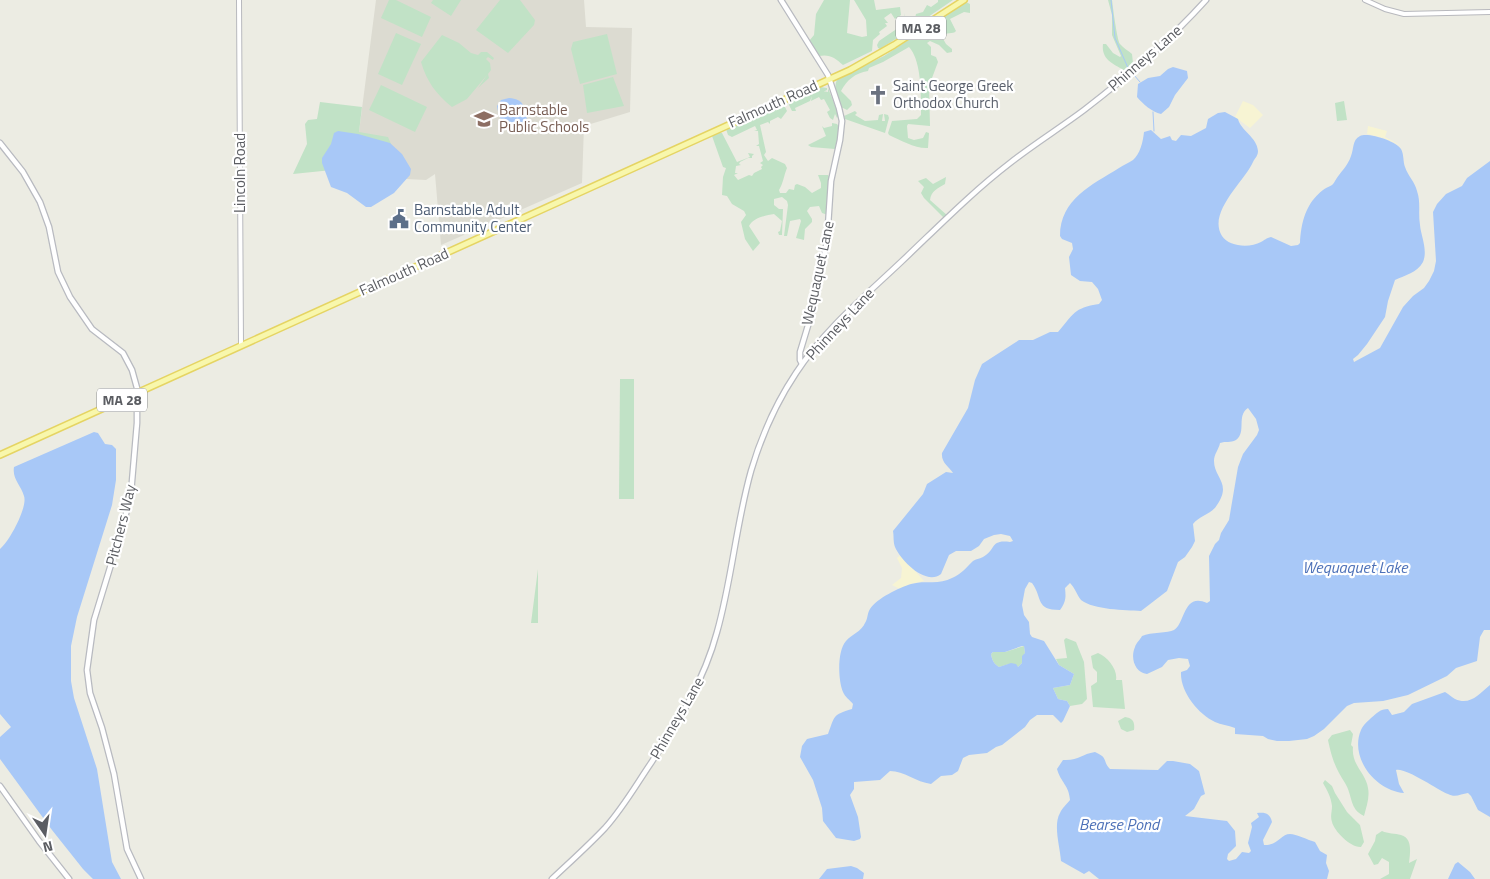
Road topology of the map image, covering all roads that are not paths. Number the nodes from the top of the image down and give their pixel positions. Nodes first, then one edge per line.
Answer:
1 (240, 0) edge
2 (781, 0) edge
3 (964, 0) edge
4 (1206, 0) edge
5 (1365, 0) edge
6 (1490, 12) edge
7 (829, 80) junction
8 (0, 143) edge
9 (241, 345) junction
10 (802, 364) junction
11 (137, 393) junction
12 (0, 454) edge
13 (0, 786) edge
14 (69, 879) edge
15 (140, 879) edge
16 (552, 879) edge

1 - 9 street, Lincoln Road
2 - 7 main road
3 - 7 main road, Falmouth Road / MA 28
4 - 10 main road, Phinneys Lane
5 - 6 street
7 - 9 main road, Falmouth Road / MA 28
7 - 10 main road, Wequaquet Lane
8 - 11 main road, Pitchers Way
9 - 11 main road, Falmouth Road / MA 28
10 - 16 main road, Phinneys Lane
11 - 12 main road, Falmouth Road / MA 28
11 - 15 main road, Pitchers Way
13 - 14 main road

